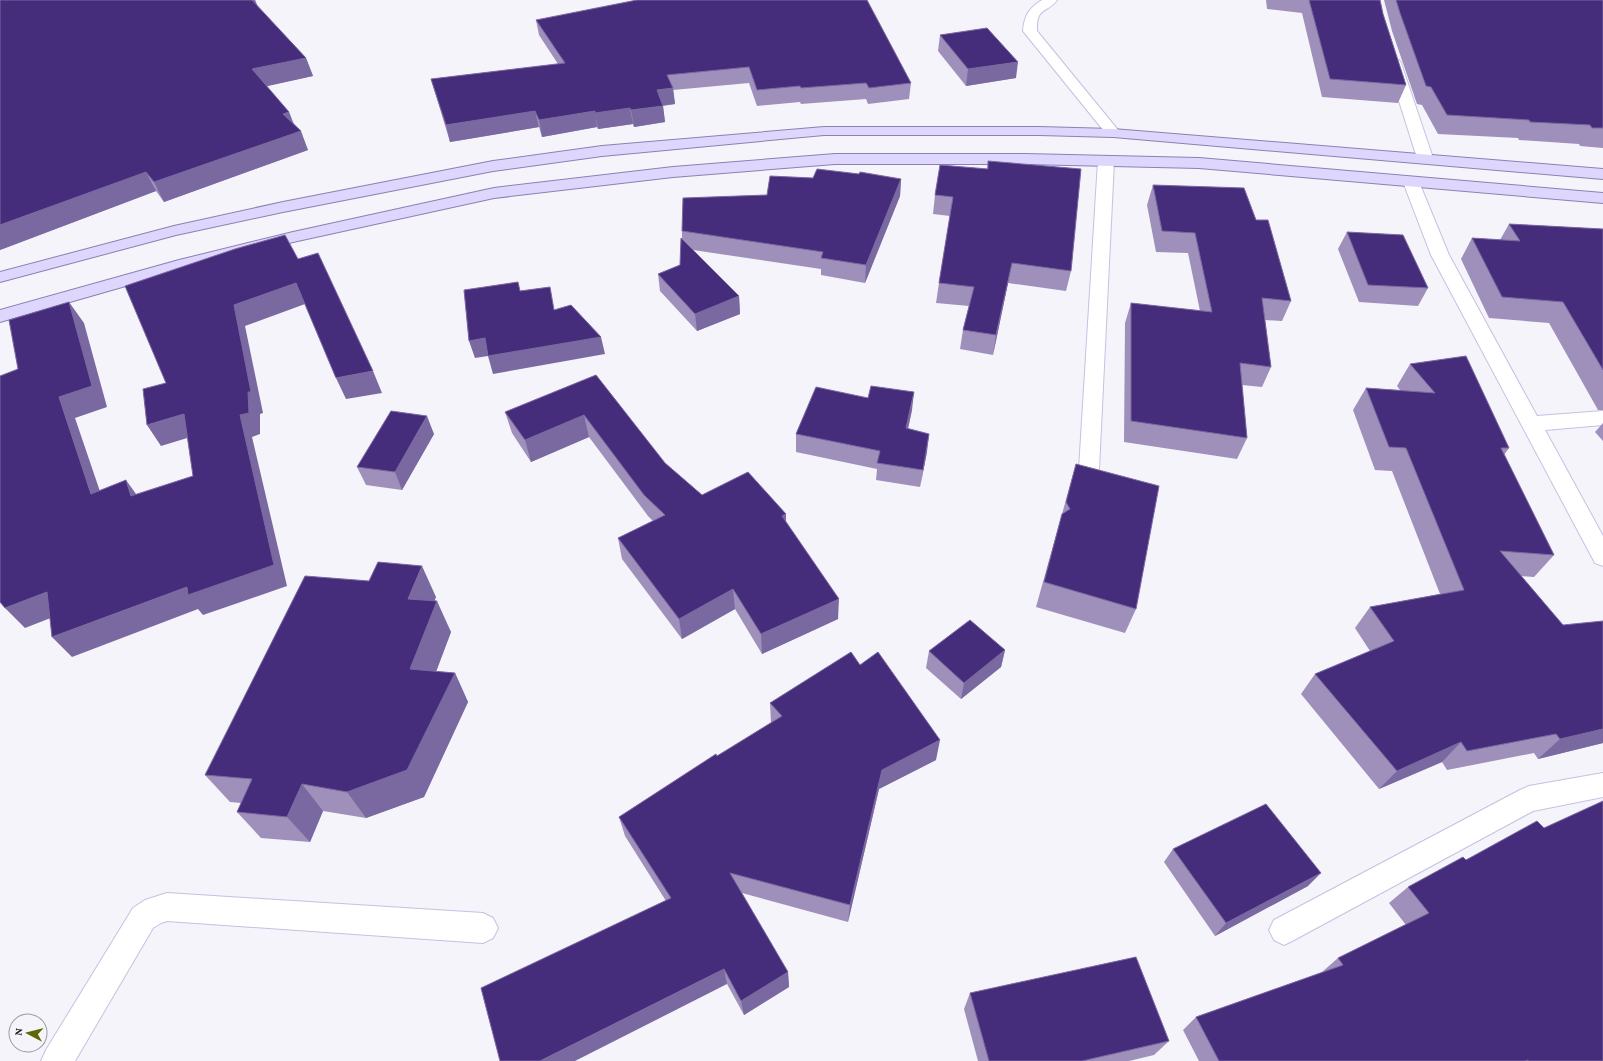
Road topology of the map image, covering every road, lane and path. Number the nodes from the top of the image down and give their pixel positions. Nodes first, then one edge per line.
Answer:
1 (1051, 0) edge
2 (1391, 54) edge
3 (1113, 133) junction
4 (1425, 158) junction
5 (1106, 161) junction
6 (1603, 174) edge
7 (1411, 182) junction
8 (1603, 198) edge
9 (0, 277) edge
10 (0, 316) edge
11 (1603, 418) edge
12 (1531, 424) junction
13 (1089, 469) edge
14 (1603, 557) edge
15 (1603, 785) edge
16 (483, 928) dead end
17 (1284, 930) dead end
18 (57, 1061) edge

1 - 3 street
2 - 4 street
3 - 4 main road
3 - 9 main road
4 - 6 main road
5 - 7 main road
5 - 10 main road
5 - 13 street
7 - 8 main road
7 - 12 street
11 - 12 street
12 - 14 street
15 - 17 street
16 - 18 street

